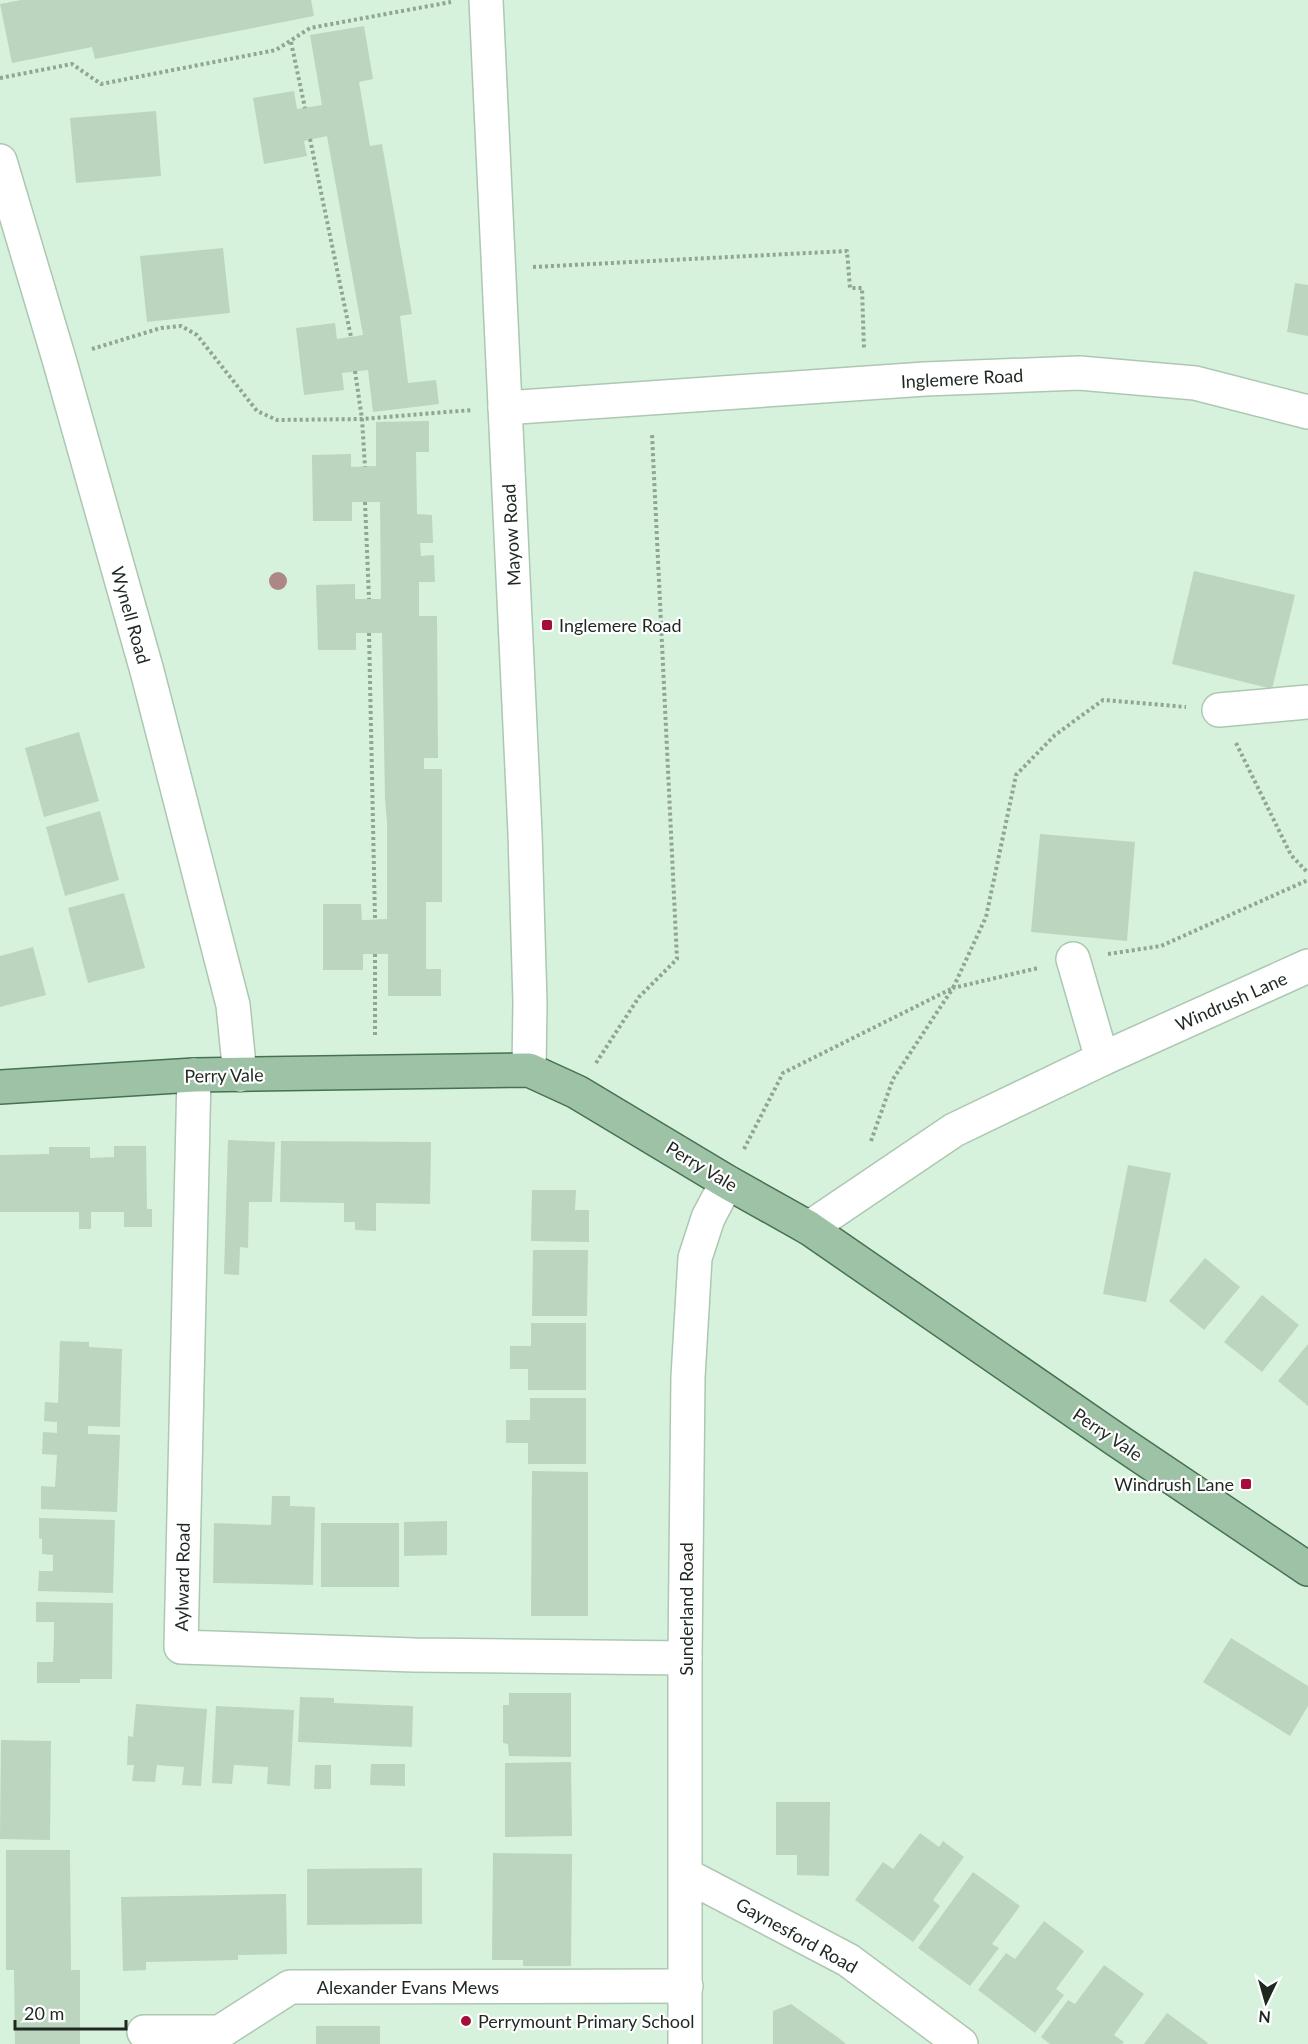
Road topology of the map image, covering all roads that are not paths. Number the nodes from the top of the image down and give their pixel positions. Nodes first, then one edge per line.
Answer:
1 (486, 0) edge
2 (0, 161) edge
3 (505, 408) junction
4 (1308, 412) edge
5 (1308, 702) edge
6 (1219, 710) road end
7 (1073, 959) road end
8 (1308, 966) edge
9 (1102, 1059) junction
10 (529, 1070) junction
11 (194, 1075) junction
12 (240, 1075) junction
13 (0, 1087) edge
14 (727, 1182) junction
15 (809, 1227) junction
16 (1308, 1569) edge
17 (685, 1659) junction
18 (686, 1875) junction
19 (686, 1986) junction
20 (144, 2032) dead end
21 (685, 2044) edge
22 (961, 2044) edge

1 - 3 street, Mayow Road
2 - 12 street, Wynell Road
3 - 4 street, Inglemere Road
3 - 10 street, Mayow Road
5 - 6 street
7 - 9 street
8 - 9 street, Windrush Lane
9 - 15 street, Windrush Lane
10 - 12 main road, Perry Vale
10 - 14 main road, Perry Vale
11 - 12 main road, Perry Vale
11 - 13 main road, Perry Vale
11 - 17 street, Aylward Road
14 - 15 main road, Perry Vale
14 - 17 street, Sunderland Road
15 - 16 main road, Perry Vale
17 - 18 street, Sunderland Road
18 - 19 street, Sunderland Road
18 - 22 street, Gaynesford Road
19 - 20 street, Alexander Evans Mews
19 - 21 street, Sunderland Road

